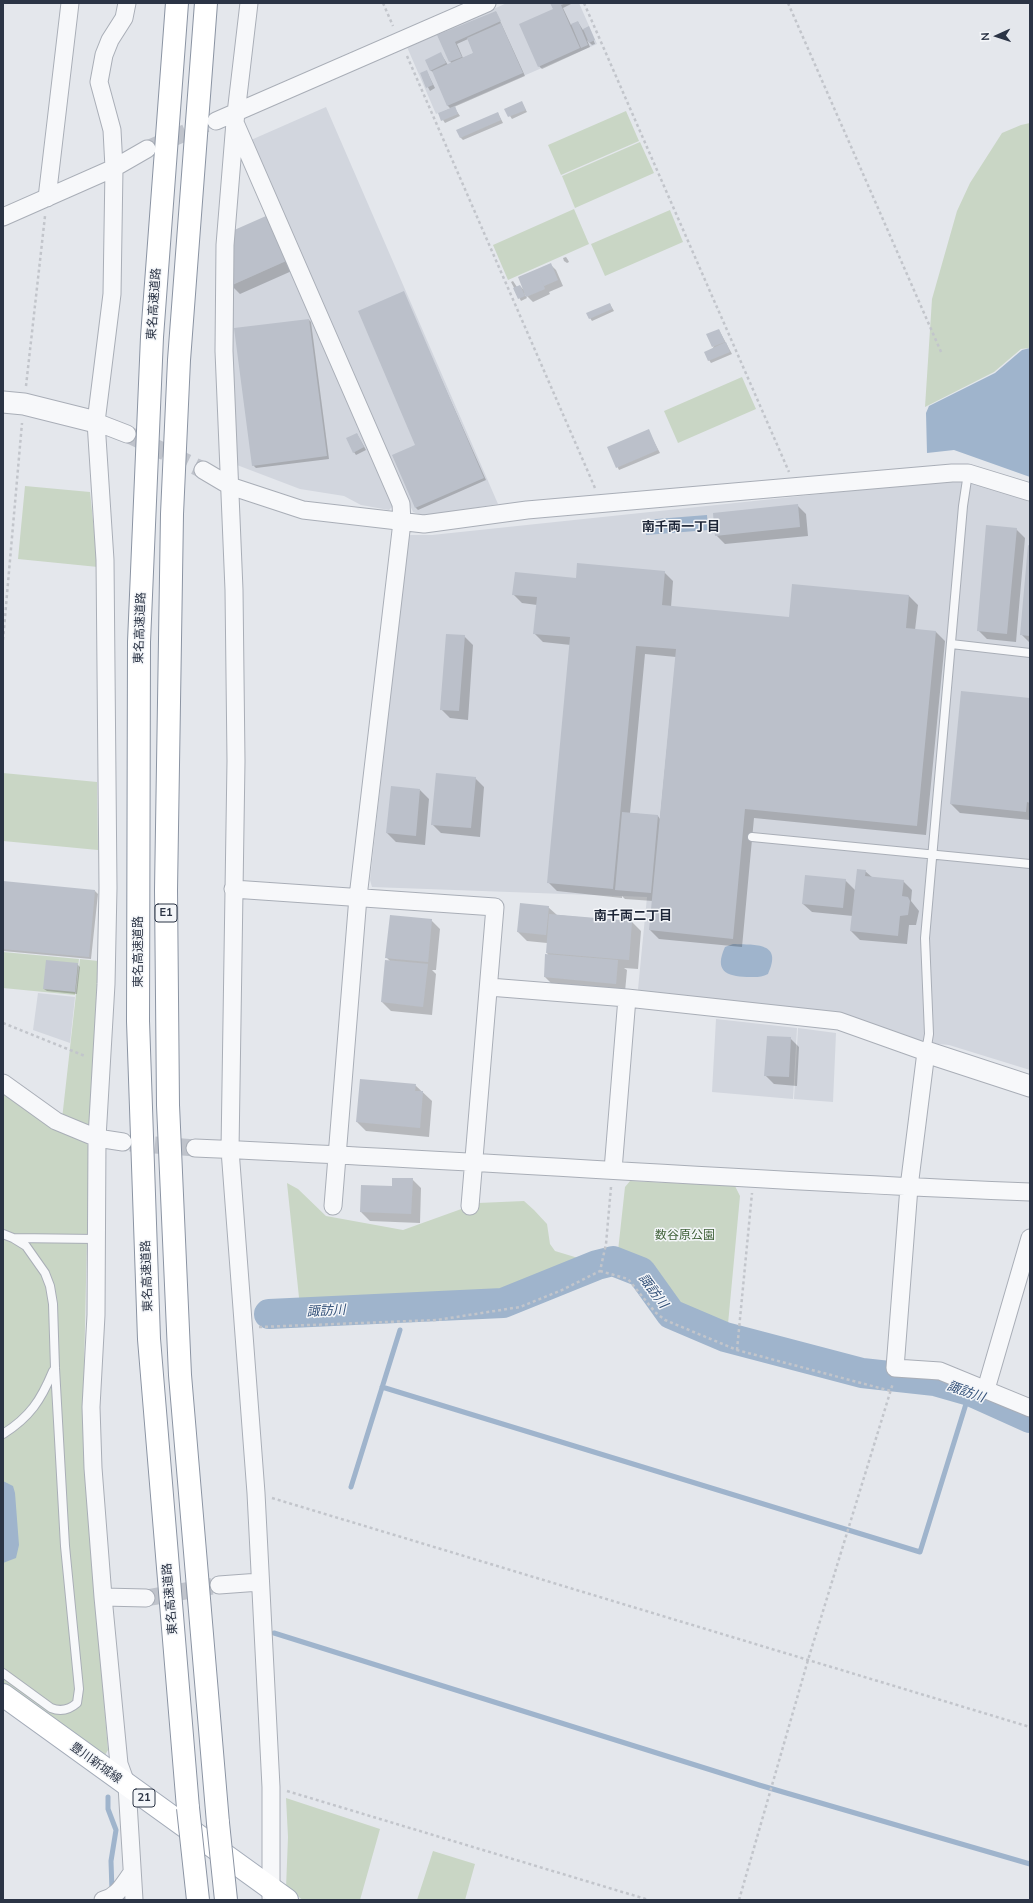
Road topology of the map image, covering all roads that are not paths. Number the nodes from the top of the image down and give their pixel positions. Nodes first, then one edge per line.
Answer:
1 (70, 3) edge
2 (127, 3) edge
3 (177, 3) edge
4 (206, 3) edge
5 (249, 3) edge
6 (487, 3) edge
7 (236, 116) junction
8 (216, 121) tunnel mouth
9 (147, 149) tunnel mouth
10 (114, 168) junction
11 (47, 198) junction
12 (3, 217) edge
13 (3, 402) edge
14 (96, 422) junction
15 (127, 434) tunnel mouth
16 (203, 470) tunnel mouth
17 (968, 473) junction
18 (230, 486) junction
19 (1030, 492) edge
20 (402, 522) junction
21 (951, 644) junction
22 (1030, 653) edge
23 (752, 837) dead end
24 (933, 856) junction
25 (1030, 864) edge
26 (234, 889) junction
27 (358, 897) junction
28 (489, 987) junction
29 (626, 998) junction
30 (926, 1052) junction
31 (3, 1083) edge
32 (1030, 1086) edge
33 (97, 1138) junction
34 (123, 1142) tunnel mouth
35 (195, 1148) tunnel mouth
36 (230, 1150) junction
37 (337, 1155) junction
38 (474, 1161) junction
39 (613, 1170) junction
40 (909, 1187) junction
41 (1030, 1192) edge
42 (333, 1206) dead end
43 (470, 1206) dead end
44 (3, 1234) edge
45 (12, 1238) junction
46 (1030, 1238) edge
47 (97, 1239) junction
48 (54, 1368) junction
49 (986, 1389) junction
50 (1030, 1408) edge
51 (3, 1434) edge
52 (260, 1582) junction
53 (220, 1585) tunnel mouth
54 (103, 1597) junction
55 (146, 1598) tunnel mouth
56 (3, 1673) edge
57 (3, 1695) edge
58 (127, 1786) junction
59 (224, 1824) junction
60 (131, 1874) junction
61 (276, 1896) edge
62 (102, 1900) edge
63 (134, 1900) edge
64 (198, 1900) edge
65 (226, 1900) edge
66 (240, 1900) edge

1 - 11 street
2 - 10 street
3 - 64 main road, 東名高速道路 / E1, bridge
4 - 59 main road, E1
5 - 7 street
6 - 7 street
7 - 8 street
7 - 18 street
7 - 20 street
9 - 10 street
10 - 11 street
10 - 14 street
11 - 12 street
13 - 14 street
14 - 15 street
14 - 33 street
16 - 18 street
17 - 19 street
17 - 20 street
17 - 21 lane
18 - 20 street
18 - 26 street
20 - 27 street
21 - 22 lane
21 - 24 lane
23 - 24 lane
24 - 25 lane
24 - 30 lane
26 - 27 street
26 - 36 street
27 - 28 street
27 - 37 street
28 - 29 street
28 - 38 street
29 - 30 street
29 - 39 street
30 - 32 street
30 - 40 street
31 - 33 street
33 - 34 street
33 - 47 street
35 - 36 street
36 - 37 street
36 - 52 street
37 - 38 street
37 - 42 street
38 - 39 street
38 - 43 street
39 - 40 street
40 - 41 street
40 - 49 street
44 - 45 lane
45 - 47 lane
45 - 48 lane
46 - 49 street
47 - 54 street
48 - 51 lane
48 - 56 lane
49 - 50 street
52 - 53 street
52 - 61 street
54 - 55 street
54 - 58 street
57 - 58 main road, 豊川新城線 / 21
58 - 60 street
58 - 61 main road, 豊川新城線 / 21
59 - 65 main road, bridge
59 - 66 main road
60 - 62 street
60 - 63 street

